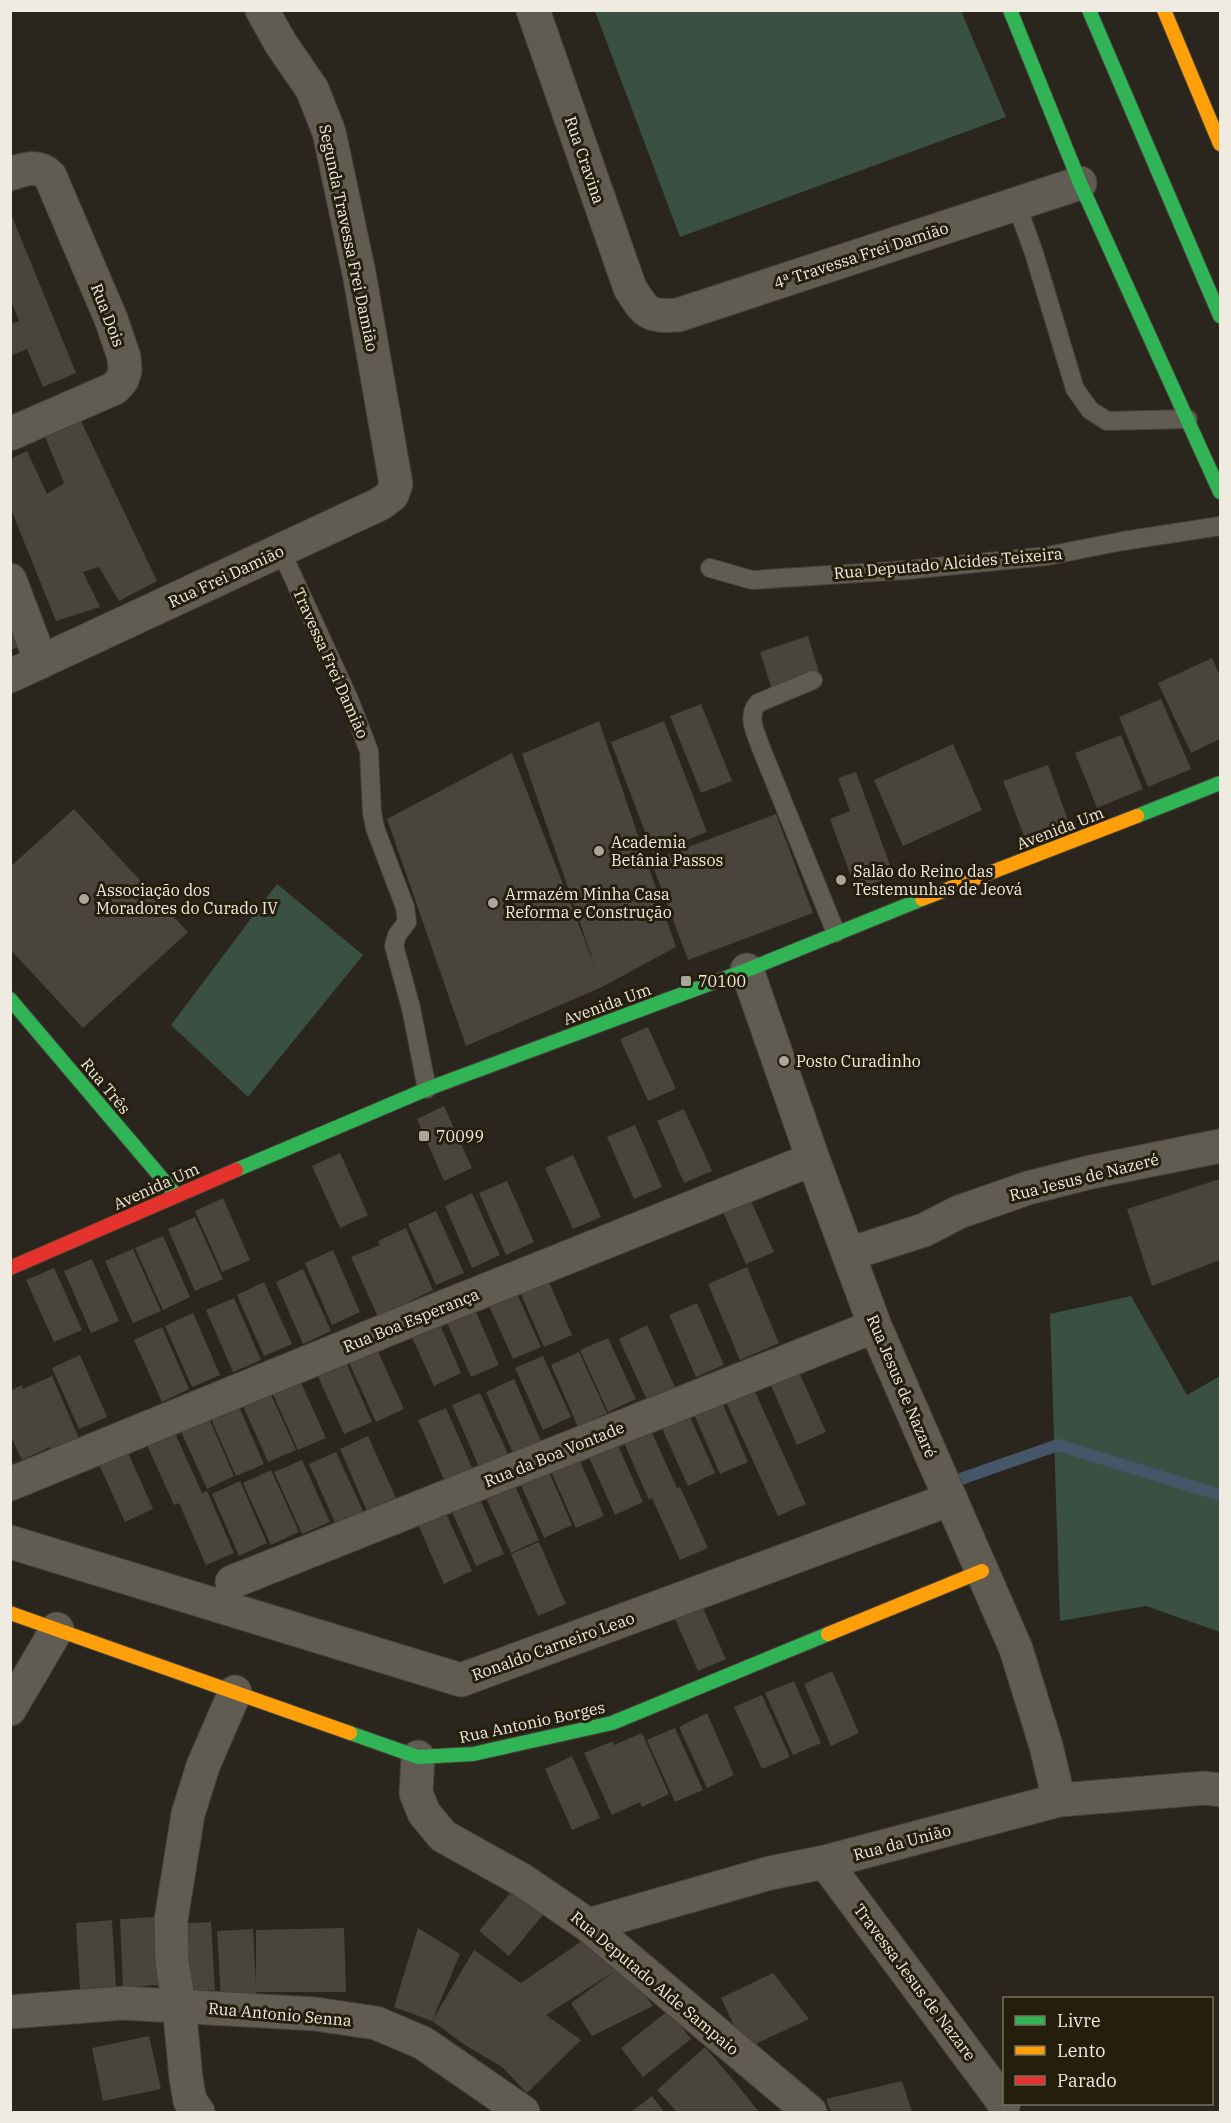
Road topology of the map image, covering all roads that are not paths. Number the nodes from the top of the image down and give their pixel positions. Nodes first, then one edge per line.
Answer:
1 (262, 10) edge
2 (533, 10) edge
3 (1010, 10) edge
4 (1089, 10) edge
5 (1164, 10) edge
6 (1221, 144) edge
7 (10, 174) edge
8 (1080, 183) junction
9 (1016, 204) junction
10 (643, 307) joint
11 (1221, 316) edge
12 (1188, 419) junction
13 (10, 434) edge
14 (390, 445) joint
15 (1221, 492) edge
16 (1221, 526) edge
17 (282, 551) junction
18 (710, 568) dead end
19 (10, 580) edge
20 (41, 662) junction
21 (10, 676) edge
22 (813, 680) dead end
23 (1221, 783) edge
24 (836, 933) junction
25 (747, 970) junction
26 (10, 999) edge
27 (427, 1089) junction
28 (1221, 1146) edge
29 (813, 1159) junction
30 (176, 1195) junction
31 (849, 1254) junction
32 (10, 1268) edge
33 (875, 1326) junction
34 (10, 1484) edge
35 (951, 1499) junction
36 (10, 1542) edge
37 (982, 1571) junction
38 (232, 1582) dead end
39 (10, 1613) edge
40 (57, 1629) junction
41 (235, 1692) junction
42 (10, 1709) edge
43 (418, 1757) junction
44 (1221, 1790) edge
45 (1059, 1800) junction
46 (825, 1862) junction
47 (588, 1924) junction
48 (179, 2006) junction
49 (10, 2012) edge
50 (1003, 2100) edge
51 (198, 2112) edge
52 (523, 2112) edge
53 (810, 2112) edge

1 - 14 street, Segunda Travessa Frei Damião
2 - 10 street, Rua Cravina
3 - 8 main road
4 - 11 main road
5 - 6 main road
7 - 13 street, Rua Dois
8 - 9 street, 4ª Travessa Frei Damião
8 - 12 main road
9 - 10 street, 4ª Travessa Frei Damião
9 - 12 lane
12 - 15 main road
14 - 17 street, Rua Frei Damião
16 - 18 lane, Rua Deputado Alcides Teixeira
17 - 20 street, Rua Frei Damião
17 - 27 lane, Travessa Frei Damião
19 - 20 street
20 - 21 street, Rua Frei Damião
22 - 24 lane
23 - 24 main road, Avenida Um
24 - 25 main road, Avenida Um
25 - 27 main road, Avenida Um
25 - 29 street, Rua Jesus de Nazaré
26 - 30 main road, Rua Três
27 - 30 main road, Avenida Um
28 - 31 street, Rua Jesus de Nazeré
29 - 31 street, Rua Jesus de Nazaré
29 - 34 street, Rua Boa Esperança
30 - 32 main road, Avenida Um
31 - 33 street, Rua Jesus de Nazaré
33 - 35 street, Rua Jesus de Nazaré
33 - 38 street, Rua da Boa Vontade
35 - 36 street, Ronaldo Carneiro Leao
35 - 37 street, Rua Jesus de Nazaré
37 - 43 main road, Rua Antonio Borges
37 - 45 street, Rua Jesus de Nazaré
39 - 40 main road, Rua Antonio Borges
40 - 41 main road, Rua Antonio Borges
40 - 42 street
41 - 43 main road, Rua Antonio Borges
41 - 48 street
43 - 47 street, Rua Deputado Alde Sampaio
44 - 45 street, Rua da União
45 - 46 street, Rua da União
46 - 47 street, Rua da União
46 - 50 street, Travessa Jesus de Nazare
47 - 53 street, Rua Deputado Alde Sampaio
48 - 49 street, Rua Antonio Senna
48 - 51 street
48 - 52 street, Rua Antonio Senna

